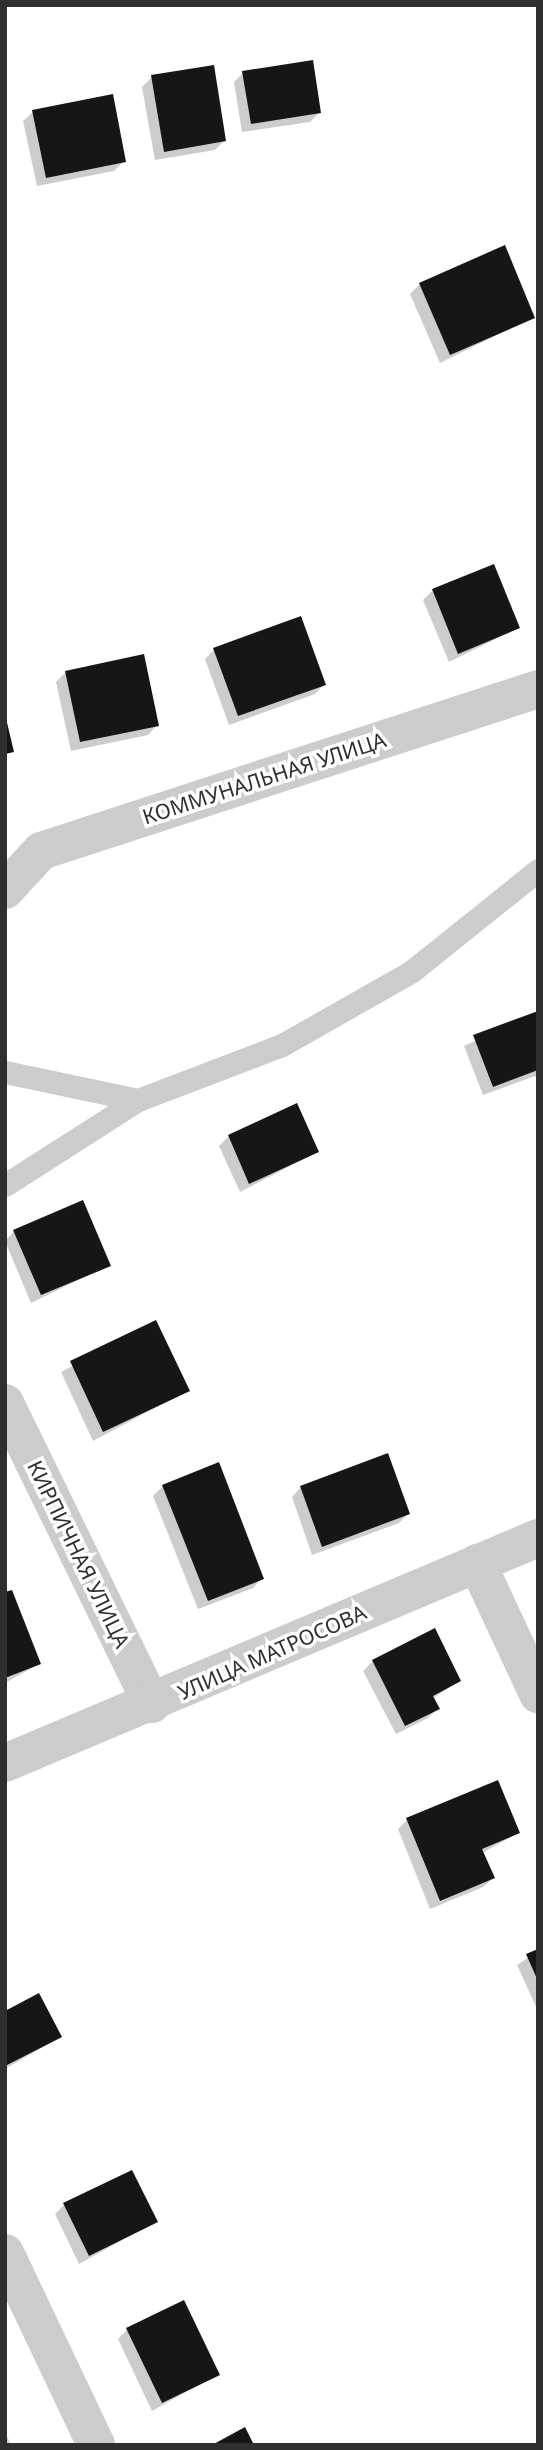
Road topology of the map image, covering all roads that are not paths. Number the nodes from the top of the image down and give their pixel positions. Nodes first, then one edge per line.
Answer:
1 (538, 689) edge
2 (538, 870) edge
3 (5, 890) edge
4 (5, 1072) edge
5 (138, 1100) junction
6 (5, 1185) edge
7 (5, 1403) edge
8 (538, 1538) edge
9 (477, 1563) junction
10 (538, 1694) edge
11 (152, 1704) junction
12 (5, 1763) edge
13 (5, 2253) edge
14 (96, 2445) edge

1 - 3 street, КОММУНАЛЬНАЯ УЛИЦА
2 - 5 lane
4 - 5 lane
5 - 6 lane
7 - 11 street, КИРПИЧНАЯ УЛИЦА
8 - 9 street, УЛИЦА МАТРОСОВА
9 - 10 street
9 - 11 street, УЛИЦА МАТРОСОВА
11 - 12 street, УЛИЦА МАТРОСОВА
13 - 14 street

